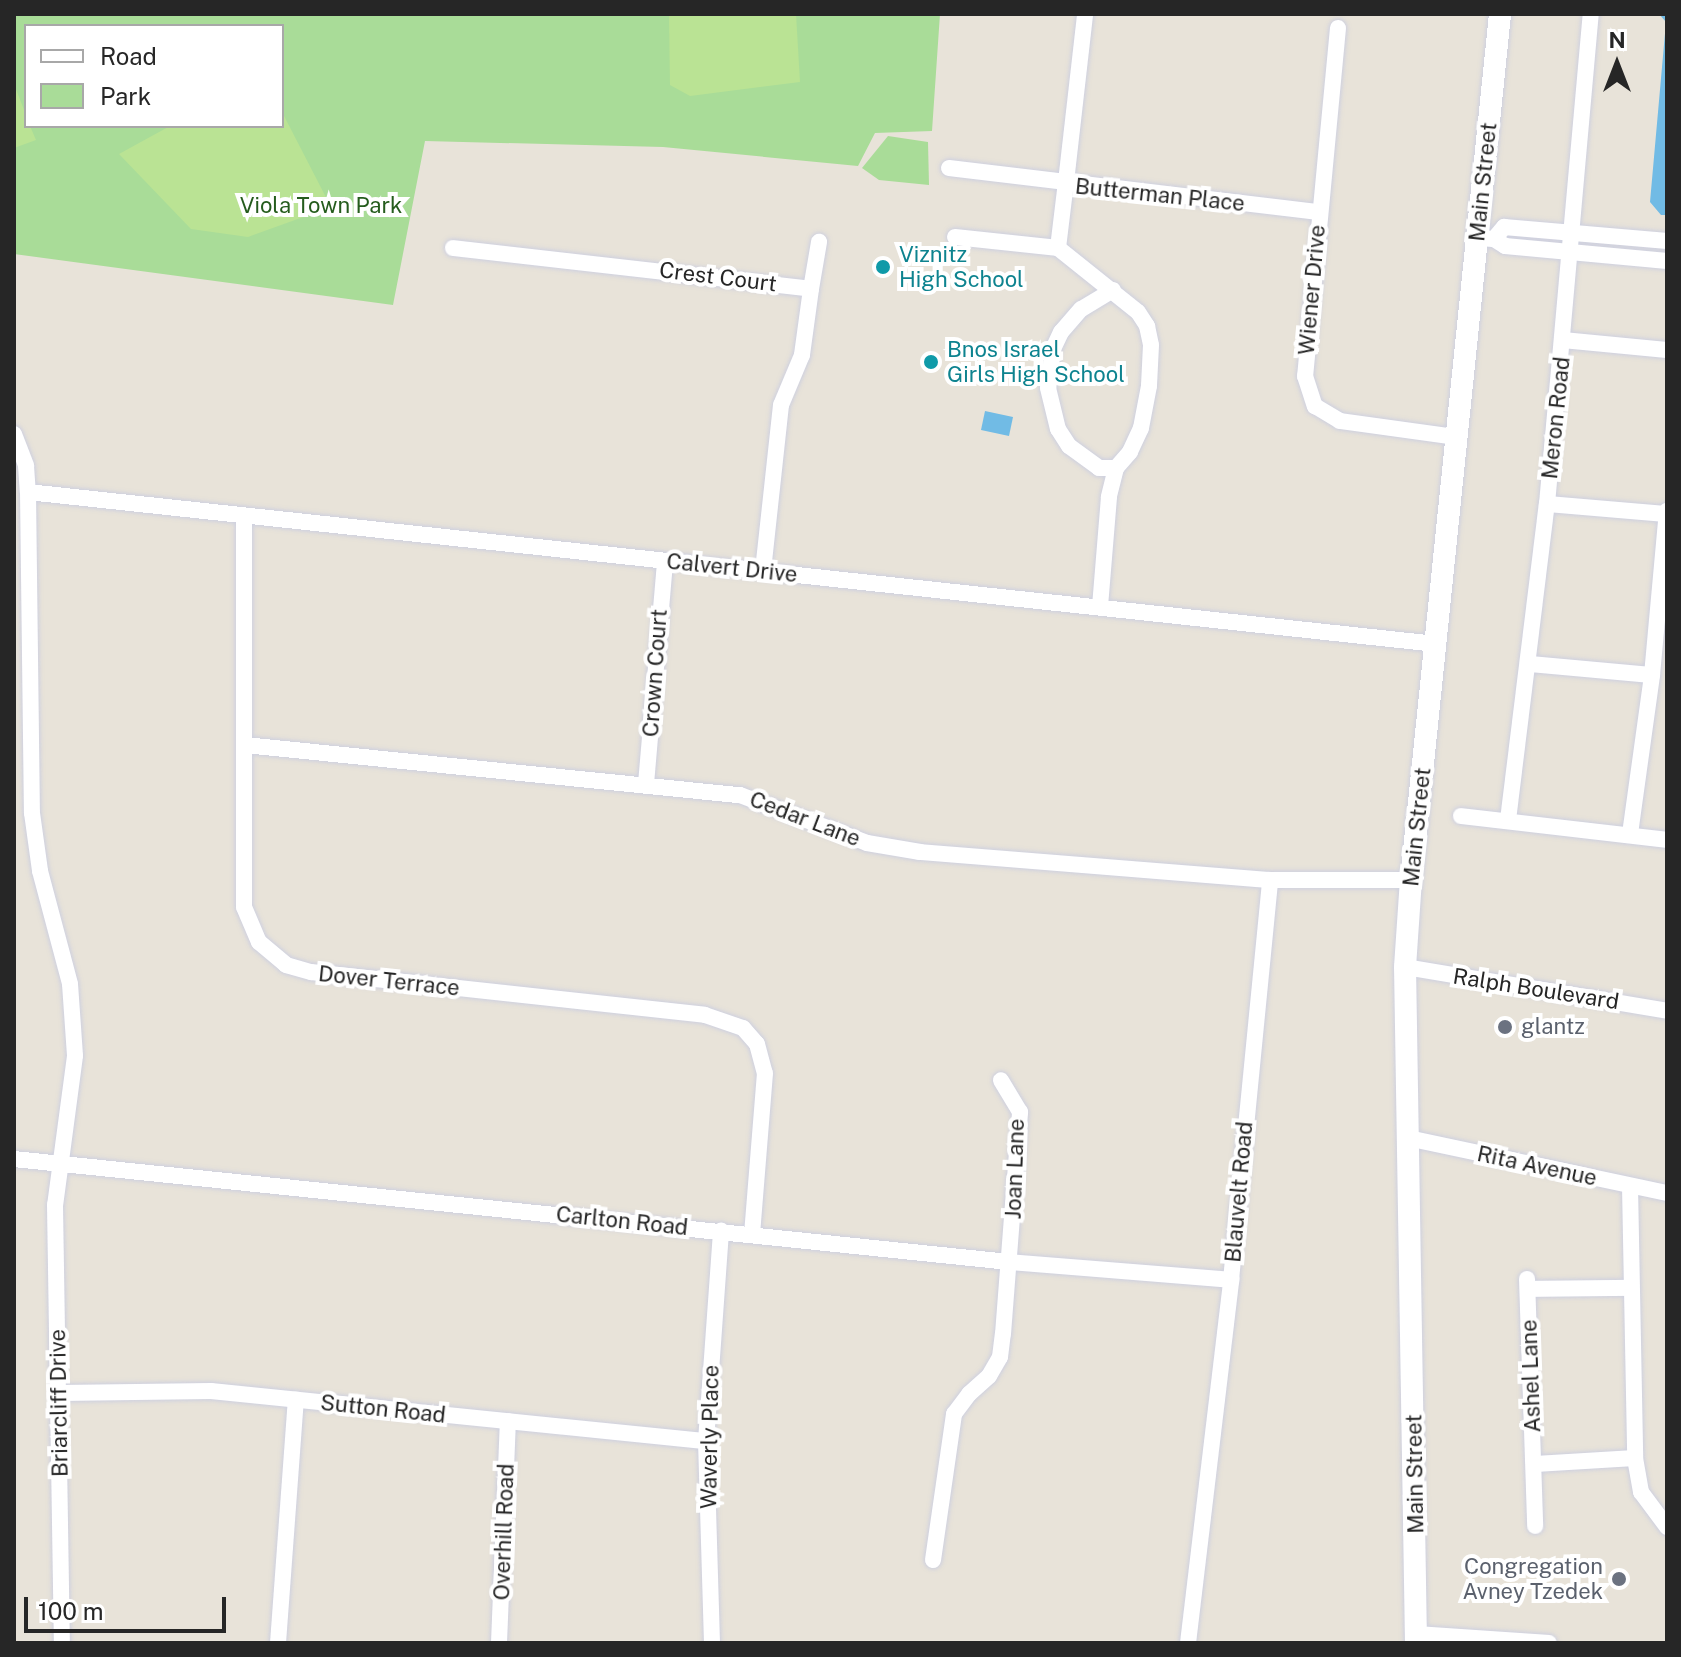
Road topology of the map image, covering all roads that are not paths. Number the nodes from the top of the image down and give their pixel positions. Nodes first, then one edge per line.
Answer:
1 (1085, 14) edge
2 (1500, 14) edge
3 (1591, 14) edge
4 (1338, 28) dead end
5 (949, 168) dead end
6 (1066, 182) junction
7 (1319, 212) junction
8 (1570, 231) junction
9 (955, 237) dead end
10 (1486, 238) junction
11 (1667, 241) edge
12 (819, 242) dead end
13 (453, 248) dead end
14 (1058, 248) junction
15 (1570, 251) junction
16 (1667, 261) edge
17 (811, 289) junction
18 (1113, 290) junction
19 (1563, 340) junction
20 (1667, 350) edge
21 (14, 434) edge
22 (1456, 437) junction
23 (1116, 468) junction
24 (28, 492) junction
25 (1547, 504) junction
26 (1667, 513) edge
27 (244, 516) junction
28 (665, 562) junction
29 (763, 571) junction
30 (1100, 607) junction
31 (1436, 644) junction
32 (1530, 664) junction
33 (1652, 675) junction
34 (245, 745) junction
35 (646, 784) junction
36 (1461, 816) dead end
37 (1508, 820) junction
38 (1630, 834) junction
39 (1667, 840) edge
40 (1270, 880) junction
41 (1411, 880) junction
42 (1405, 967) junction
43 (1667, 1011) edge
44 (1001, 1080) dead end
45 (1408, 1138) junction
46 (14, 1159) edge
47 (60, 1163) junction
48 (1630, 1186) junction
49 (1667, 1193) edge
50 (721, 1231) junction
51 (752, 1233) junction
52 (1009, 1262) junction
53 (1231, 1280) junction
54 (1629, 1288) junction
55 (60, 1393) junction
56 (296, 1400) junction
57 (508, 1421) junction
58 (706, 1441) junction
59 (1635, 1458) junction
60 (1535, 1464) junction
61 (1535, 1526) dead end
62 (1667, 1527) edge
63 (933, 1560) dead end
64 (1416, 1638) edge
65 (62, 1643) edge
66 (278, 1643) edge
67 (499, 1643) edge
68 (712, 1643) edge
69 (1188, 1643) edge
70 (1549, 1643) edge

1 - 6 street
2 - 10 main road, Main Street
3 - 8 street, Meron Road
4 - 7 street, Wiener Drive
5 - 6 street
6 - 7 street, Butterman Place
6 - 14 street, Butterman Place
7 - 22 street, Wiener Drive
8 - 10 street
8 - 11 street
8 - 15 street, Meron Road
9 - 14 street
10 - 15 street
10 - 22 main road, Main Street
12 - 17 street
13 - 17 street, Crest Court
14 - 18 street
15 - 16 street
15 - 19 street, Meron Road
17 - 29 street
18 - 23 street
18 - 23 street
19 - 20 street
19 - 25 street, Meron Road
21 - 24 street, Briarcliff Drive
22 - 31 main road, Main Street
23 - 30 street
24 - 27 street, Calvert Drive
24 - 47 street, Briarcliff Drive
25 - 26 street
25 - 32 street, Meron Road
26 - 33 street
27 - 28 street, Calvert Drive
27 - 34 street, Dover Terrace
28 - 29 street, Calvert Drive
28 - 35 street, Crown Court
29 - 30 street, Calvert Drive
30 - 31 street, Calvert Drive
31 - 41 main road, Main Street
32 - 33 street
32 - 37 street, Meron Road
33 - 38 street
34 - 35 street, Cedar Lane
34 - 51 street, Dover Terrace
35 - 40 street, Cedar Lane
36 - 37 street
37 - 38 street
38 - 39 street
40 - 41 street
40 - 53 street, Blauvelt Road
41 - 42 main road, Main Street
42 - 43 street, Ralph Boulevard
42 - 45 main road, Main Street
44 - 52 street, Joan Lane
45 - 48 street, Rita Avenue
45 - 64 main road, Main Street
46 - 47 street, Carlton Road
47 - 50 street, Carlton Road
47 - 55 street, Briarcliff Drive
48 - 49 street, Rita Avenue
48 - 54 street
50 - 51 street, Carlton Road
50 - 58 street, Waverly Place
51 - 52 street, Carlton Road
52 - 53 street, Carlton Road
52 - 63 street, Joan Lane
53 - 69 street, Blauvelt Road
54 - 59 street
54 - 60 street, Ashel Lane
55 - 56 street, Sutton Road
55 - 65 street, Briarcliff Drive
56 - 57 street, Sutton Road
56 - 66 street
57 - 58 street, Sutton Road
57 - 67 street, Overhill Road
58 - 68 street, Waverly Place
59 - 60 street, Ashel Lane
59 - 62 street
60 - 61 street, Ashel Lane
64 - 70 street

